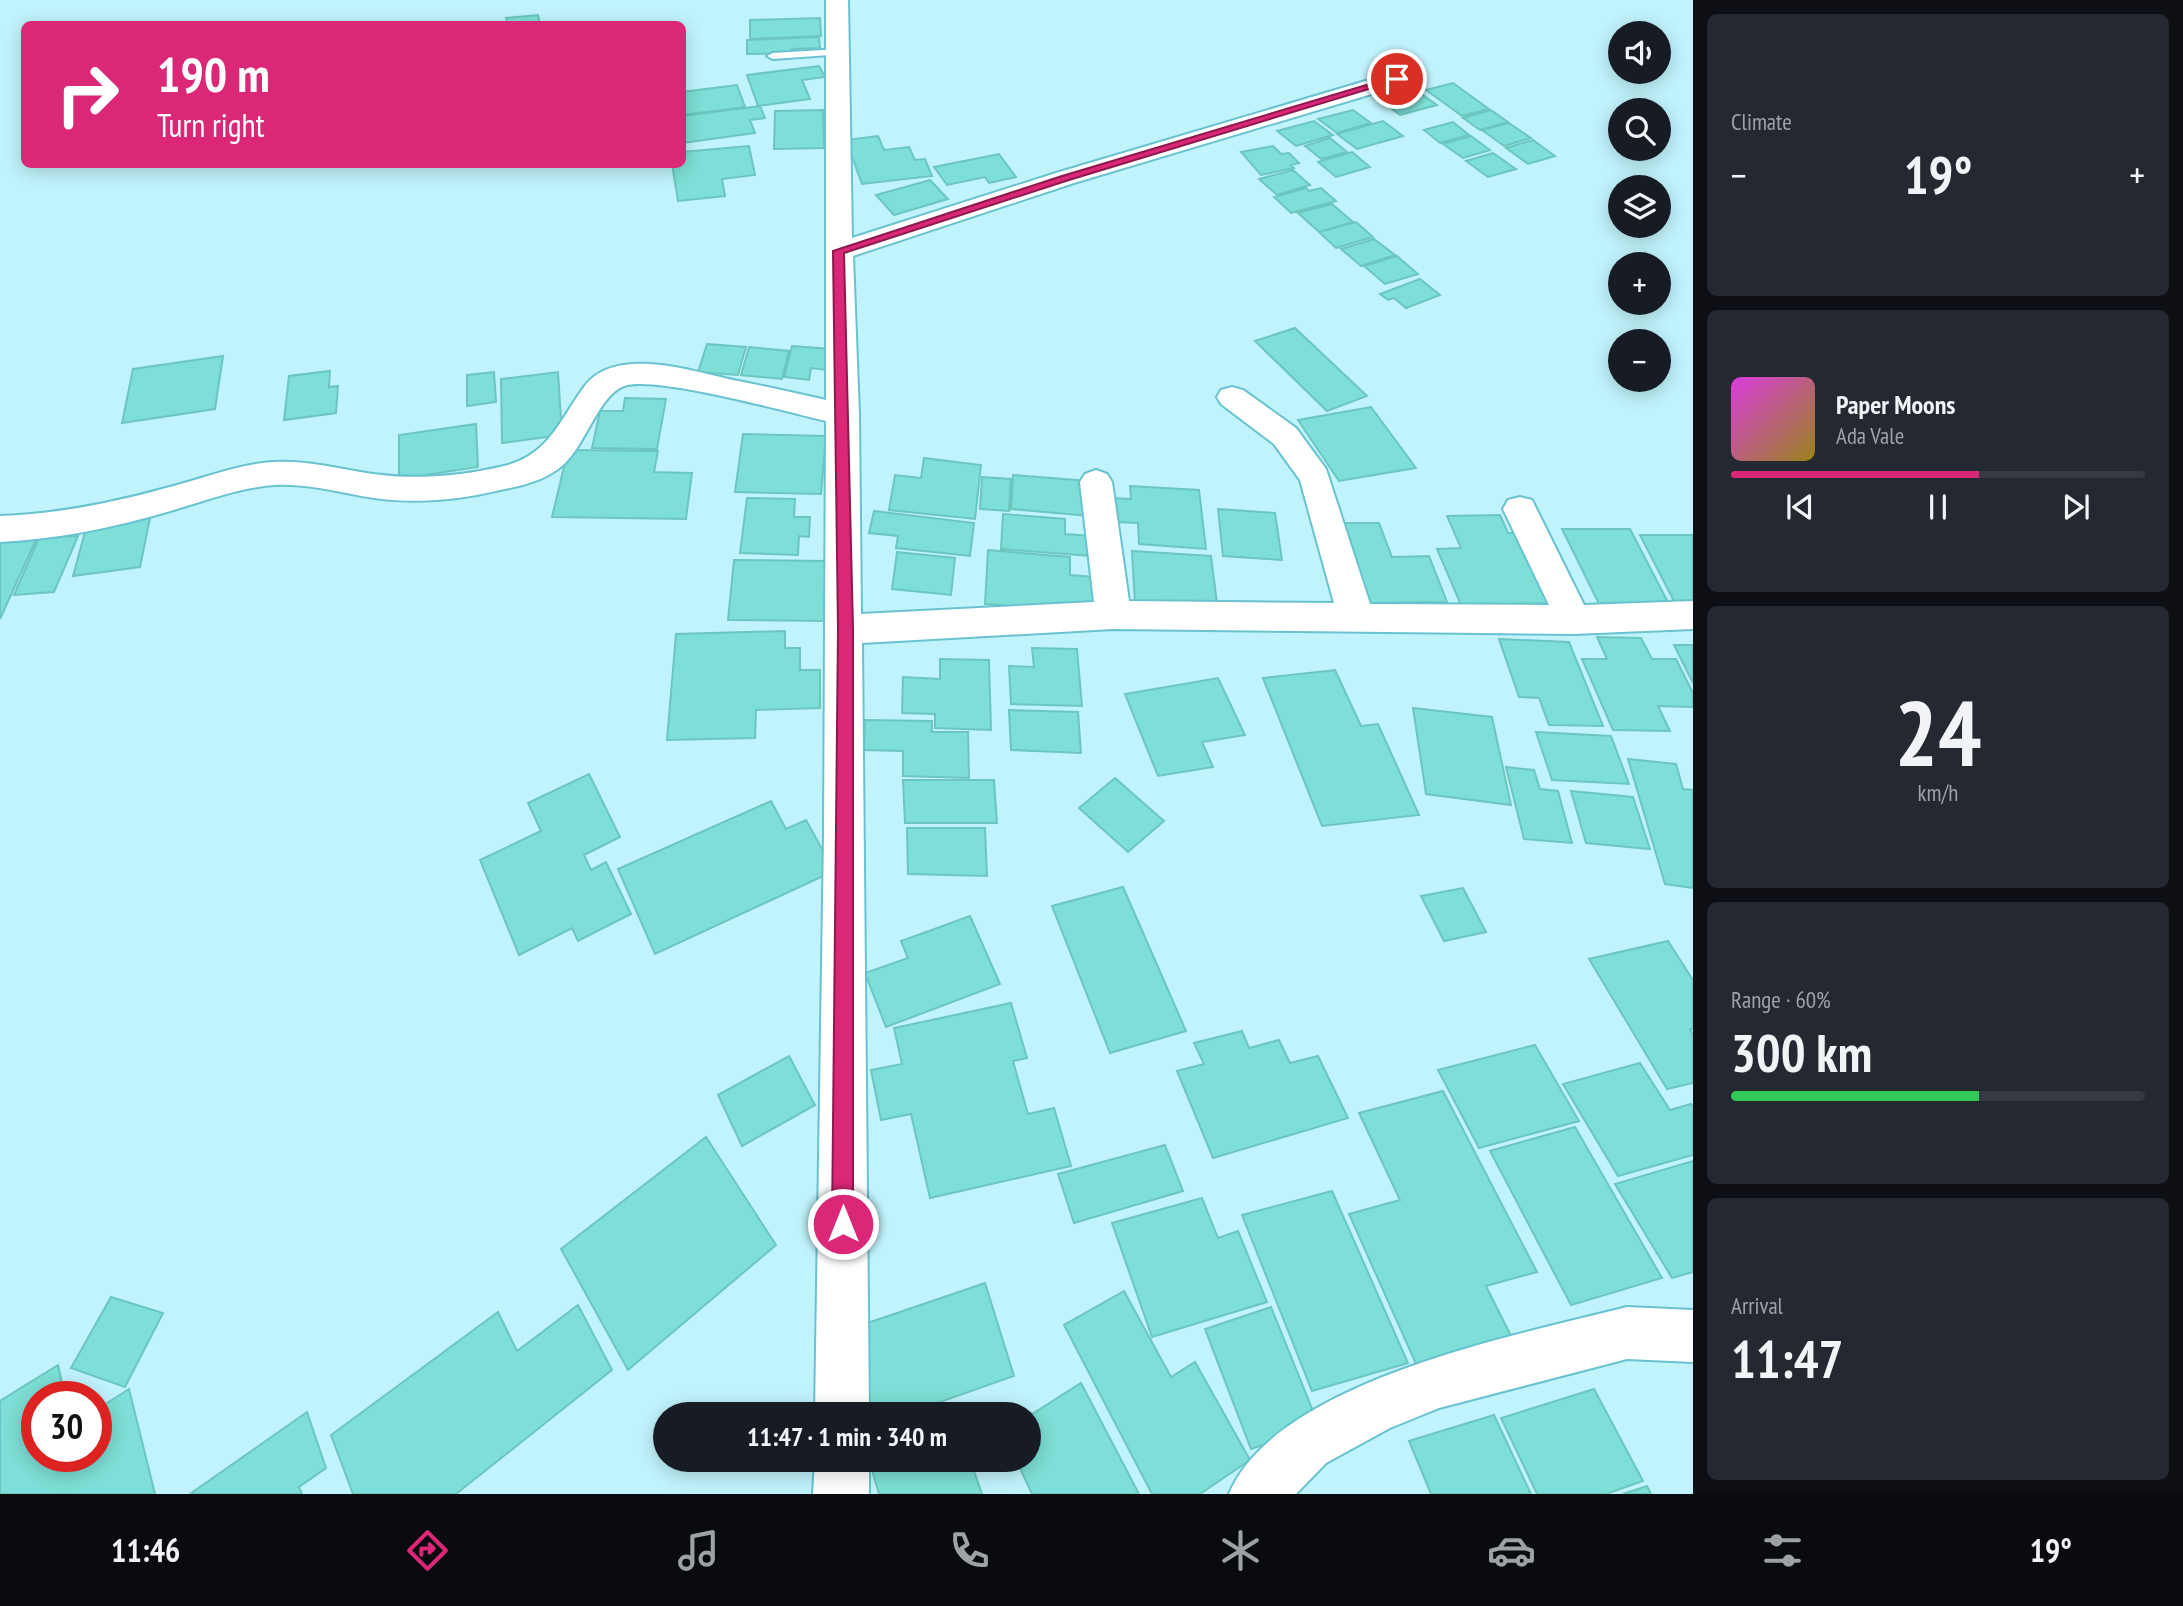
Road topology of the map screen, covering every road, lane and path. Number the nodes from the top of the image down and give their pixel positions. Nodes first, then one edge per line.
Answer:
1 (837, 0) edge
2 (841, 52) junction
3 (773, 56) dead end
4 (1397, 79) dead end
5 (839, 251) junction
6 (1232, 397) dead end
7 (844, 414) junction
8 (1096, 482) dead end
9 (1520, 509) dead end
10 (0, 529) edge
11 (1113, 615) junction
12 (1693, 615) edge
13 (1356, 617) junction
14 (1574, 620) junction
15 (845, 629) junction
16 (1693, 1336) edge
17 (842, 1402) edge
18 (842, 1472) edge
19 (841, 1494) edge
20 (1257, 1494) edge

1 - 2 street
2 - 3 lane
2 - 5 street
4 - 5 street
5 - 7 street
6 - 13 street
7 - 10 street
7 - 15 street
8 - 11 street
9 - 14 street
11 - 13 street
11 - 15 street
12 - 14 street
13 - 14 street
15 - 17 street
16 - 20 street
18 - 19 street

